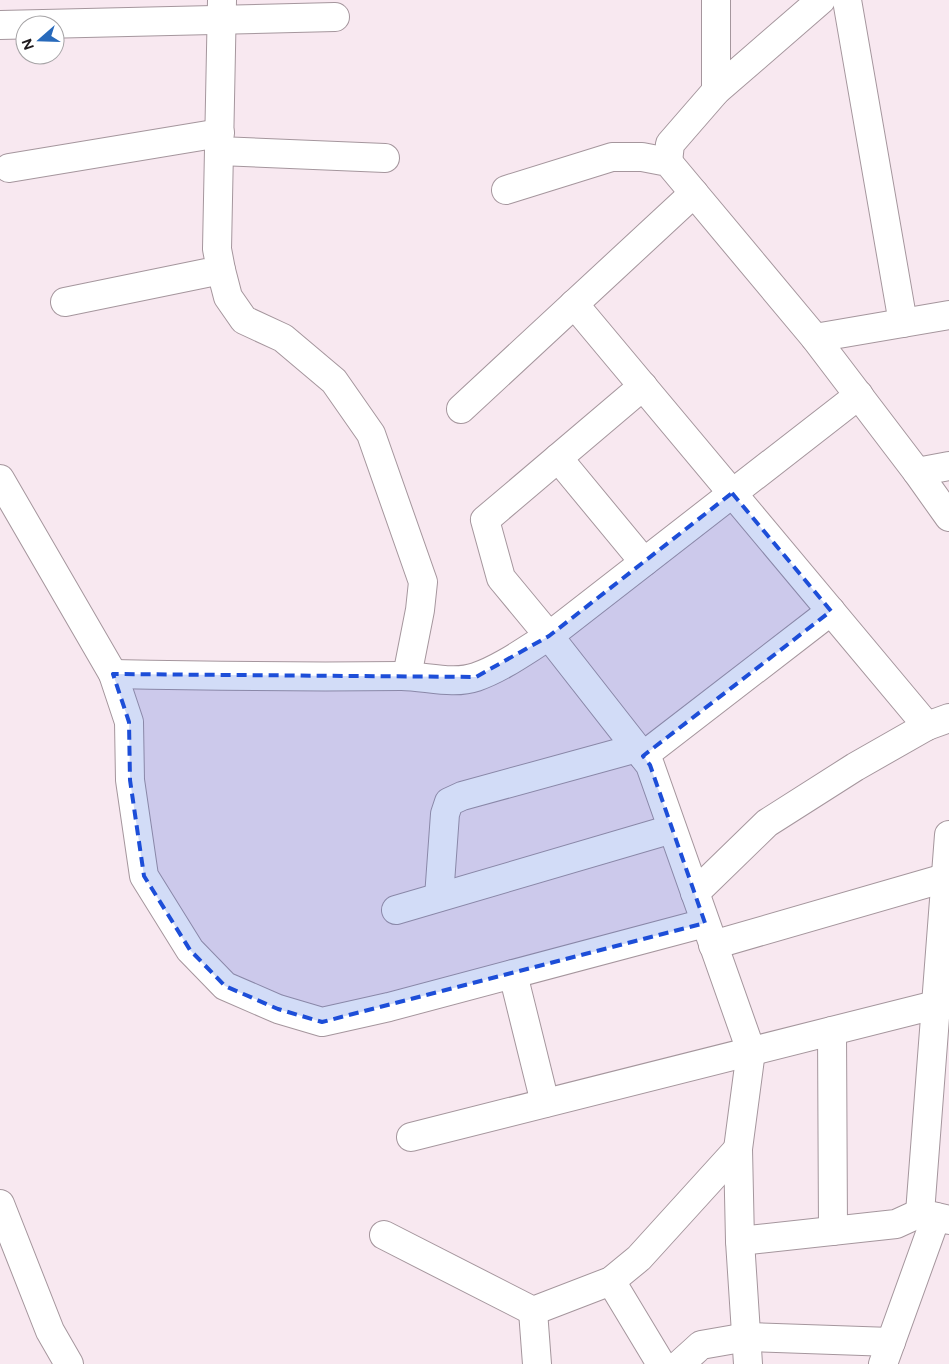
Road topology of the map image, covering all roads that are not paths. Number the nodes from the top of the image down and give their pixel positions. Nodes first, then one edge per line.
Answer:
1 (716, 0) edge
2 (821, 0) edge
3 (846, 0) edge
4 (222, 9) edge
5 (335, 17) dead end
6 (0, 25) edge
7 (716, 91) junction
8 (219, 142) junction
9 (385, 158) dead end
10 (668, 162) junction
11 (8, 168) dead end
12 (506, 190) dead end
13 (694, 193) junction
14 (221, 270) junction
15 (65, 302) dead end
16 (574, 304) junction
17 (949, 315) edge
18 (903, 323) junction
19 (815, 338) junction
20 (643, 386) junction
21 (859, 395) junction
22 (461, 409) dead end
23 (558, 458) junction
24 (949, 466) edge
25 (917, 472) junction
26 (0, 479) edge
27 (732, 493) junction
28 (949, 517) edge
29 (644, 562) junction
30 (831, 611) junction
31 (549, 636) junction
32 (113, 674) junction
33 (407, 676) junction
34 (938, 722) edge
35 (640, 752) junction
36 (672, 829) junction
37 (949, 835) edge
38 (945, 878) junction
39 (695, 893) junction
40 (439, 897) junction
41 (396, 910) dead end
42 (709, 934) junction
43 (513, 974) junction
44 (942, 1005) edge
45 (832, 1031) junction
46 (750, 1051) junction
47 (545, 1103) junction
48 (411, 1137) dead end
49 (738, 1149) junction
50 (0, 1204) edge
51 (935, 1216) edge
52 (833, 1231) junction
53 (384, 1235) dead end
54 (740, 1241) junction
55 (611, 1281) junction
56 (533, 1311) junction
57 (747, 1337) junction
58 (887, 1353) edge
59 (68, 1364) edge
60 (537, 1364) edge
61 (661, 1364) edge
62 (680, 1364) edge
63 (748, 1364) edge

1 - 7 street
2 - 7 street
3 - 18 street
4 - 5 street
4 - 6 street
4 - 8 street
7 - 10 street
8 - 9 street
8 - 11 street
8 - 14 street
10 - 12 street
10 - 13 street
13 - 16 street
13 - 19 street
14 - 15 street
14 - 33 street
16 - 20 street
16 - 22 street
17 - 18 street
18 - 19 street
19 - 21 street
20 - 23 street
20 - 27 street
21 - 25 street
21 - 27 street
23 - 29 street
23 - 31 street
24 - 25 street
25 - 28 street
26 - 32 street
27 - 29 street
27 - 30 street
29 - 31 street
30 - 34 street
30 - 35 street
31 - 33 street
31 - 35 street
32 - 33 street
32 - 43 street
34 - 39 street
35 - 36 street
35 - 40 street
36 - 39 street
36 - 40 street
37 - 38 street
38 - 42 street
38 - 44 street
39 - 42 street
40 - 41 street
42 - 43 street
42 - 46 street
43 - 47 street
44 - 45 street
44 - 51 street
45 - 46 street
45 - 52 street
46 - 47 street
46 - 49 street
47 - 48 street
49 - 54 street
49 - 55 street
50 - 59 street
51 - 52 street
51 - 58 street
52 - 54 street
53 - 56 street
54 - 57 street
55 - 56 street
55 - 61 street
56 - 60 street
57 - 58 street
57 - 62 street
57 - 63 street

